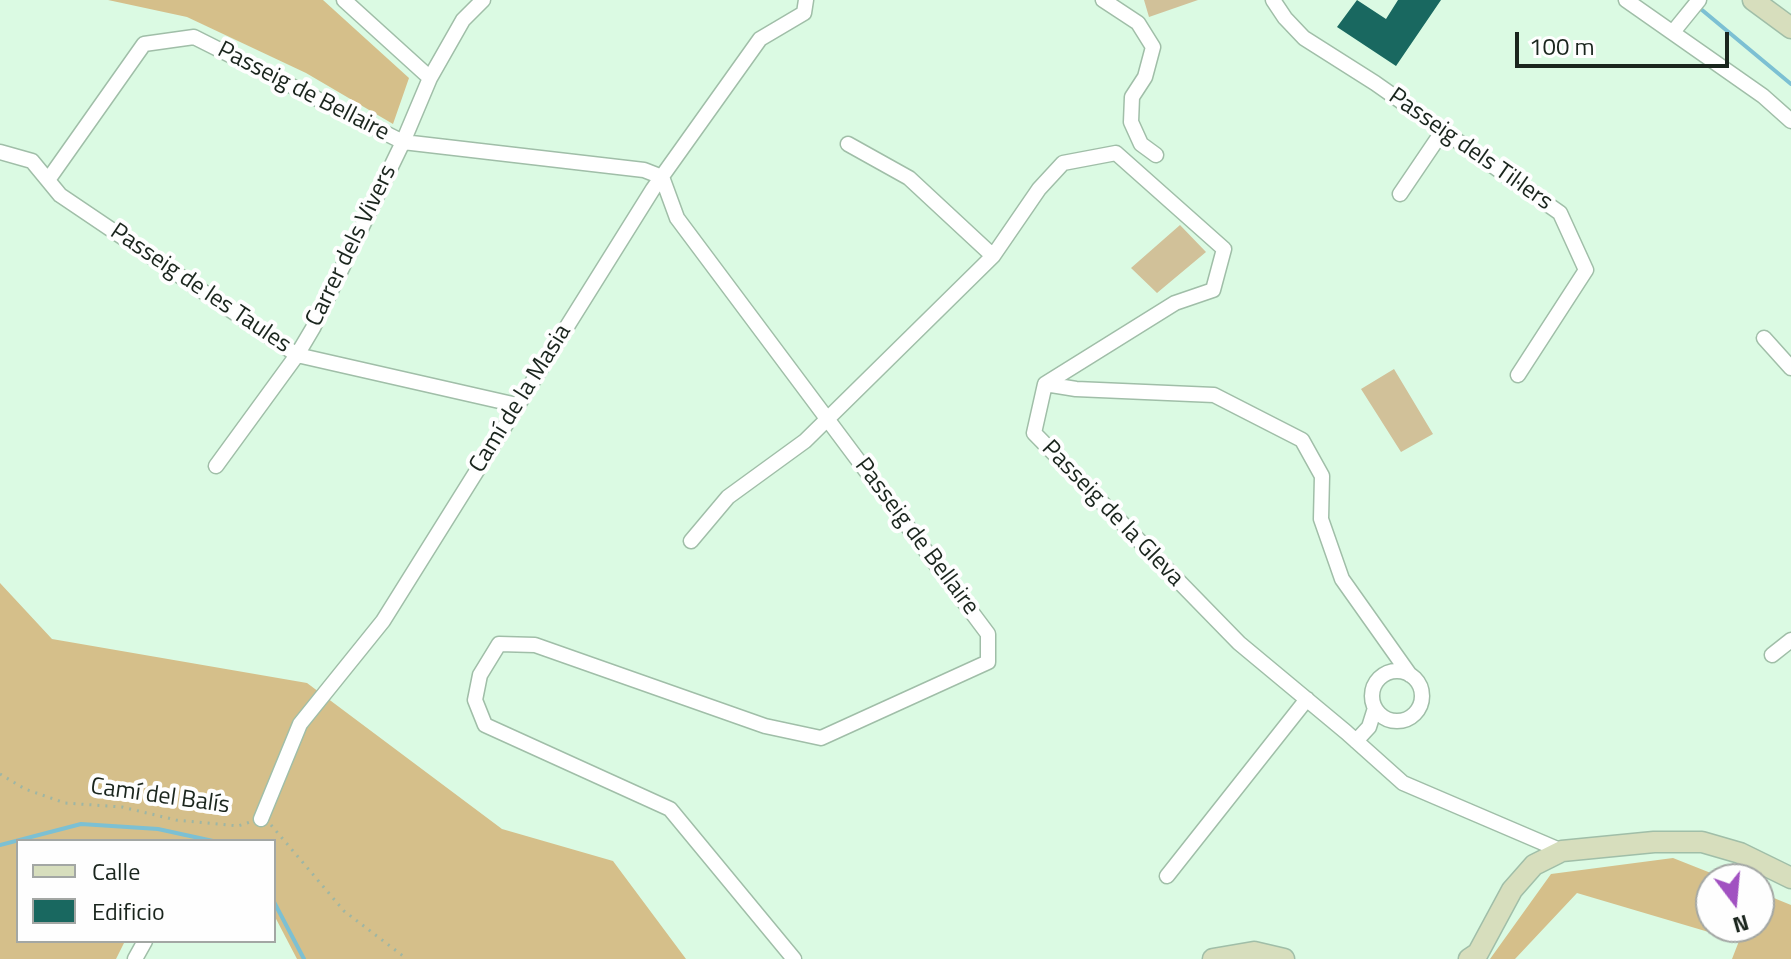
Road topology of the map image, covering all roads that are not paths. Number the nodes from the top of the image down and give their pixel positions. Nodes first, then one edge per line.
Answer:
1 (344, 0) edge
2 (483, 0) edge
3 (806, 0) edge
4 (1103, 0) edge
5 (1273, 0) edge
6 (1626, 0) edge
7 (1699, 0) edge
8 (1753, 0) edge
9 (1791, 28) edge
10 (1673, 32) junction
11 (430, 78) junction
12 (1791, 121) edge
13 (1442, 132) junction
14 (403, 142) junction
15 (848, 144) dead end
16 (0, 152) edge
17 (1156, 155) dead end
18 (662, 177) junction
19 (48, 180) junction
20 (1400, 194) dead end
21 (993, 256) junction
22 (1764, 338) dead end
23 (297, 355) junction
24 (1791, 368) edge
25 (1518, 375) dead end
26 (1045, 384) junction
27 (517, 405) junction
28 (827, 418) junction
29 (216, 466) dead end
30 (691, 541) dead end
31 (1791, 640) edge
32 (1772, 655) dead end
33 (1410, 675) junction
34 (1307, 699) junction
35 (1375, 708) junction
36 (1356, 741) junction
37 (261, 819) road end
38 (1562, 851) junction
39 (1167, 876) dead end
40 (1791, 878) edge
41 (794, 959) edge
42 (1213, 959) edge
43 (1284, 959) edge
44 (1469, 959) edge

1 - 11 street
2 - 11 street, Carrer dels Vivers
3 - 18 street, Camí de la Masia
4 - 17 street
5 - 13 street, Passeig dels Til·lers
6 - 10 street
7 - 10 street
8 - 9 street
10 - 12 street
11 - 14 street, Carrer dels Vivers
13 - 20 street
13 - 25 street, Passeig dels Til·lers
14 - 18 street, Passeig de Bellaire
14 - 19 street, Passeig de Bellaire
14 - 23 street, Carrer dels Vivers
15 - 21 street
16 - 19 street, Passeig de les Taules
18 - 27 street, Camí de la Masia
18 - 28 street, Passeig de Bellaire
19 - 23 street, Passeig de les Taules
21 - 26 street
21 - 28 street
22 - 24 street
23 - 27 street, Passeig de les Taules
23 - 29 street, Carrer dels Vivers
26 - 33 street
26 - 34 street, Passeig de la Gleva
27 - 37 street, Camí de la Masia
28 - 30 street
28 - 41 street, Passeig de Bellaire
31 - 32 street
33 - 35 street
33 - 35 street
34 - 36 street, Passeig de la Gleva
34 - 39 street
35 - 36 street
36 - 38 street, Passeig de la Gleva
38 - 40 street
38 - 44 street
42 - 43 street

